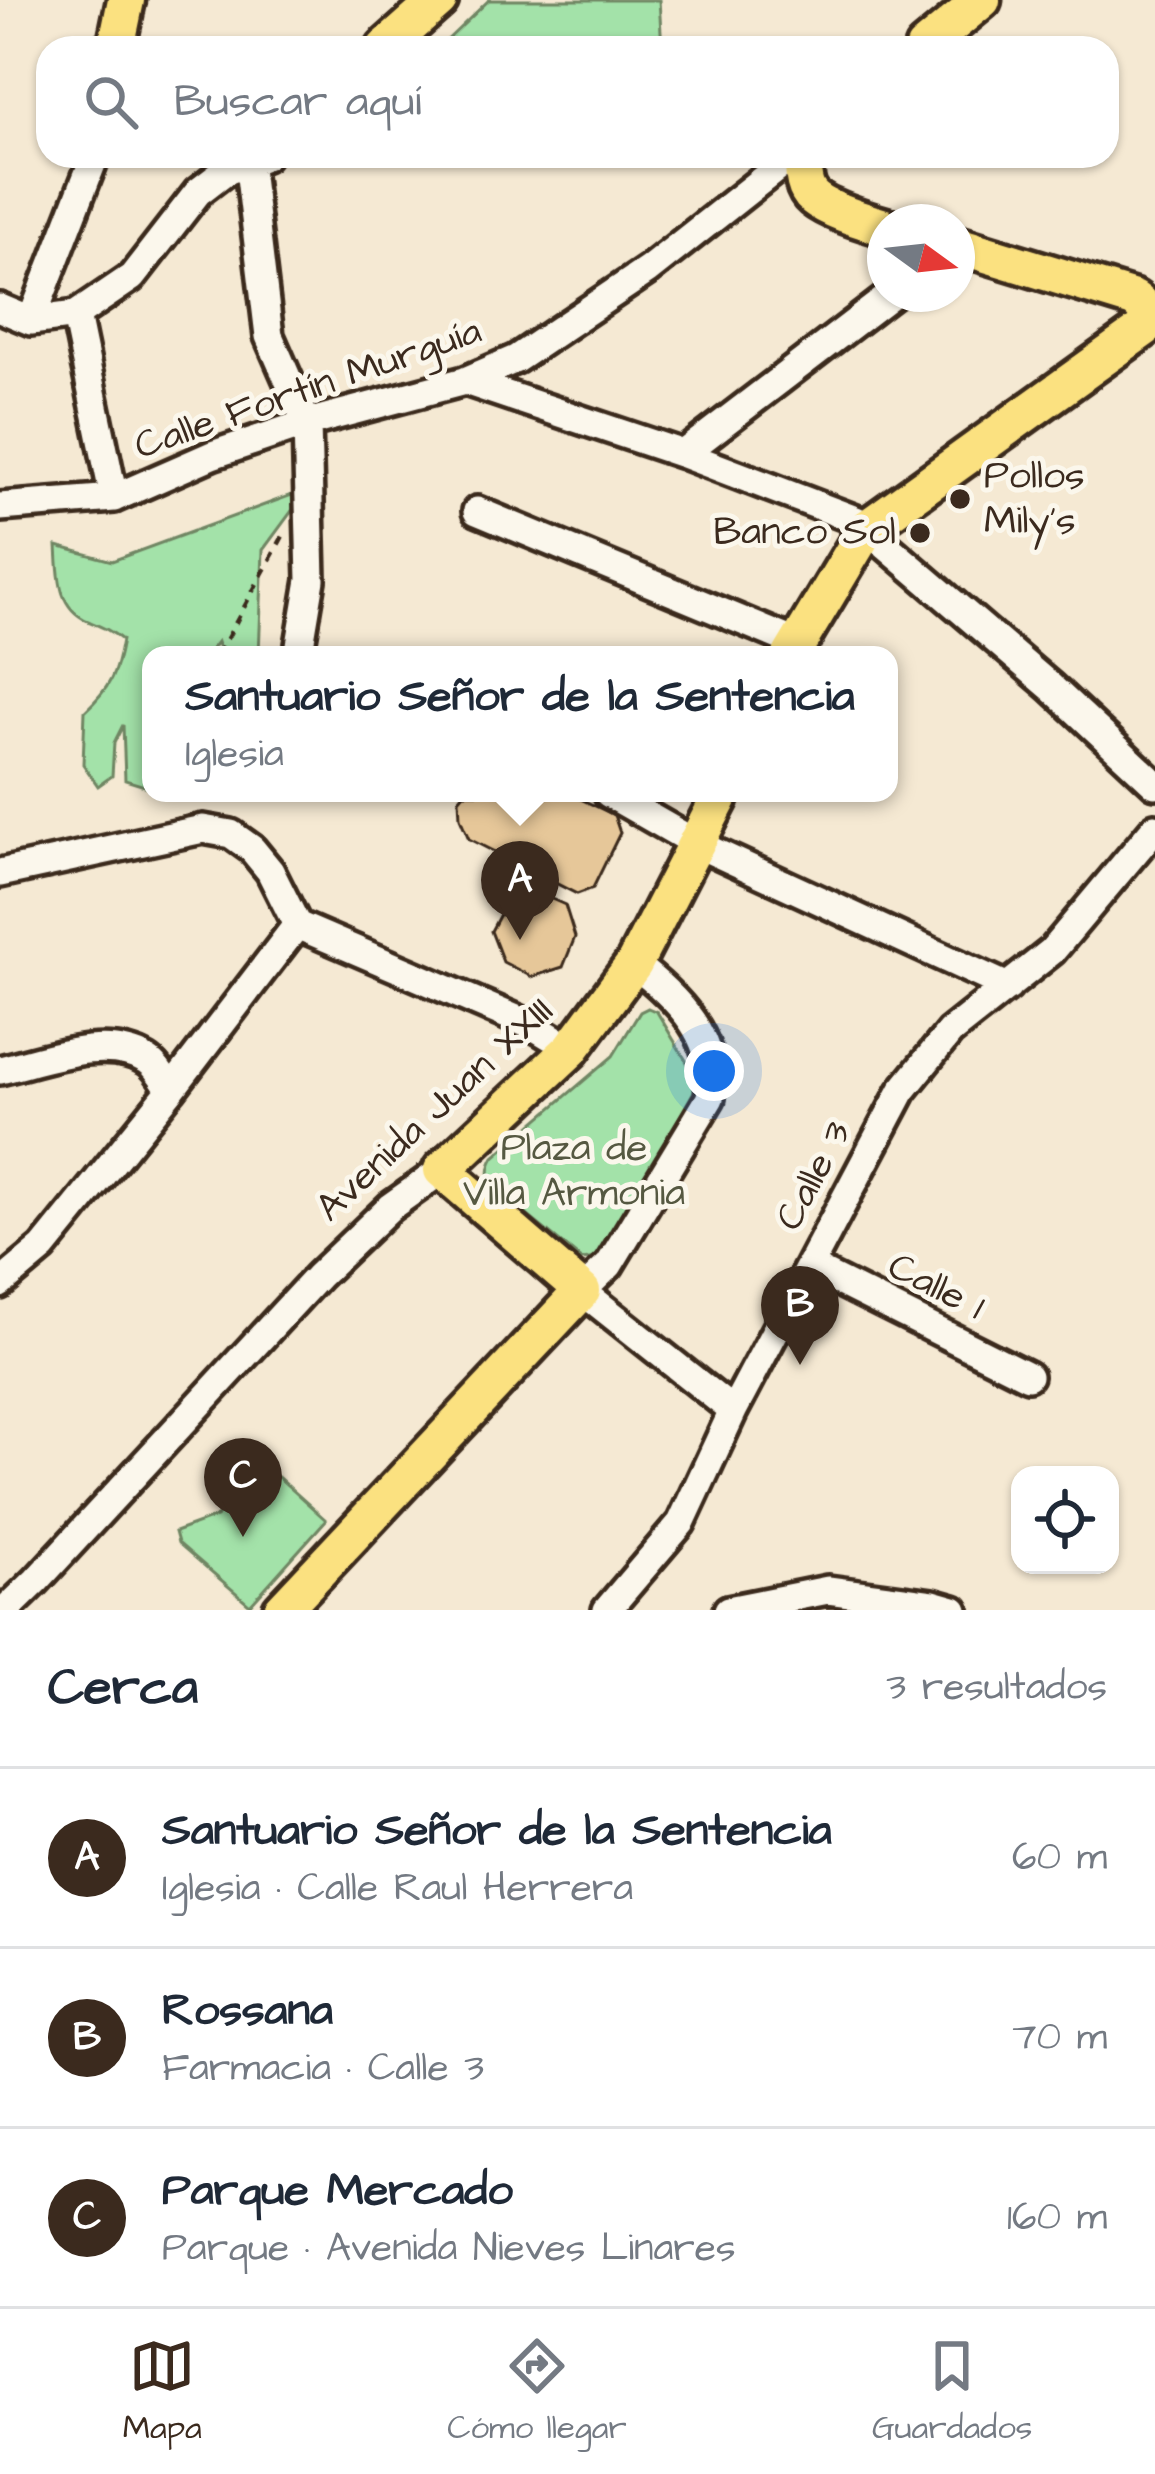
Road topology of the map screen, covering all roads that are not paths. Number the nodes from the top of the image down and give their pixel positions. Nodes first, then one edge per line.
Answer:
1 (126, 0) edge
2 (439, 0) edge
3 (982, 0) edge
4 (118, 36) edge
5 (398, 36) edge
6 (938, 36) edge
7 (90, 168) edge
8 (233, 168) edge
9 (257, 168) edge
10 (777, 168) edge
11 (803, 168) edge
12 (867, 222) edge
13 (975, 250) edge
14 (0, 308) edge
15 (868, 312) edge
16 (76, 315) junction
17 (1150, 317) edge
18 (31, 321) junction
19 (465, 381) junction
20 (308, 423) junction
21 (683, 454) junction
22 (114, 498) junction
23 (0, 507) edge
24 (477, 511) dead end
25 (867, 528) junction
26 (302, 646) edge
27 (787, 646) edge
28 (796, 646) edge
29 (1155, 784) edge
30 (624, 802) edge
31 (718, 802) edge
32 (1155, 828) edge
33 (697, 844) junction
34 (0, 873) edge
35 (297, 925) junction
36 (634, 964) junction
37 (1008, 987) junction
38 (571, 1049) junction
39 (0, 1070) edge
40 (171, 1090) junction
41 (442, 1170) junction
42 (810, 1267) junction
43 (0, 1283) edge
44 (582, 1291) junction
45 (1018, 1371) dead end
46 (733, 1411) junction
47 (612, 1608) edge
48 (6, 1610) edge
49 (282, 1610) edge
50 (728, 1610) edge
51 (955, 1610) edge

1 - 4 main road
2 - 5 main road
3 - 6 main road
7 - 18 street
8 - 16 street
9 - 20 street
10 - 19 street, Calle Fortín Murguía
11 - 12 main road
13 - 17 main road
14 - 18 street
15 - 21 street
16 - 18 street
16 - 22 street
17 - 25 main road
19 - 20 street, Calle Fortín Murguía
19 - 21 street
20 - 22 street, Calle Fortín Murguía
20 - 26 street
21 - 25 street
22 - 23 street, Calle Fortín Murguía
24 - 27 street
25 - 28 main road
25 - 29 street
30 - 33 street
31 - 33 main road, Avenida Juan XXIII
32 - 37 street, Calle 3
33 - 36 main road, Avenida Juan XXIII
33 - 37 street
34 - 35 street
35 - 38 street
35 - 40 street
36 - 38 main road, Avenida Juan XXIII
36 - 44 street
37 - 42 street, Calle 3
38 - 41 main road, Avenida Juan XXIII
39 - 40 street
40 - 43 street
41 - 44 main road
41 - 48 street, Avenida Juan XXIII
42 - 45 street, Calle 1
42 - 46 street, Calle 3
44 - 46 street
44 - 49 main road
46 - 47 street, Calle 3
50 - 51 street

